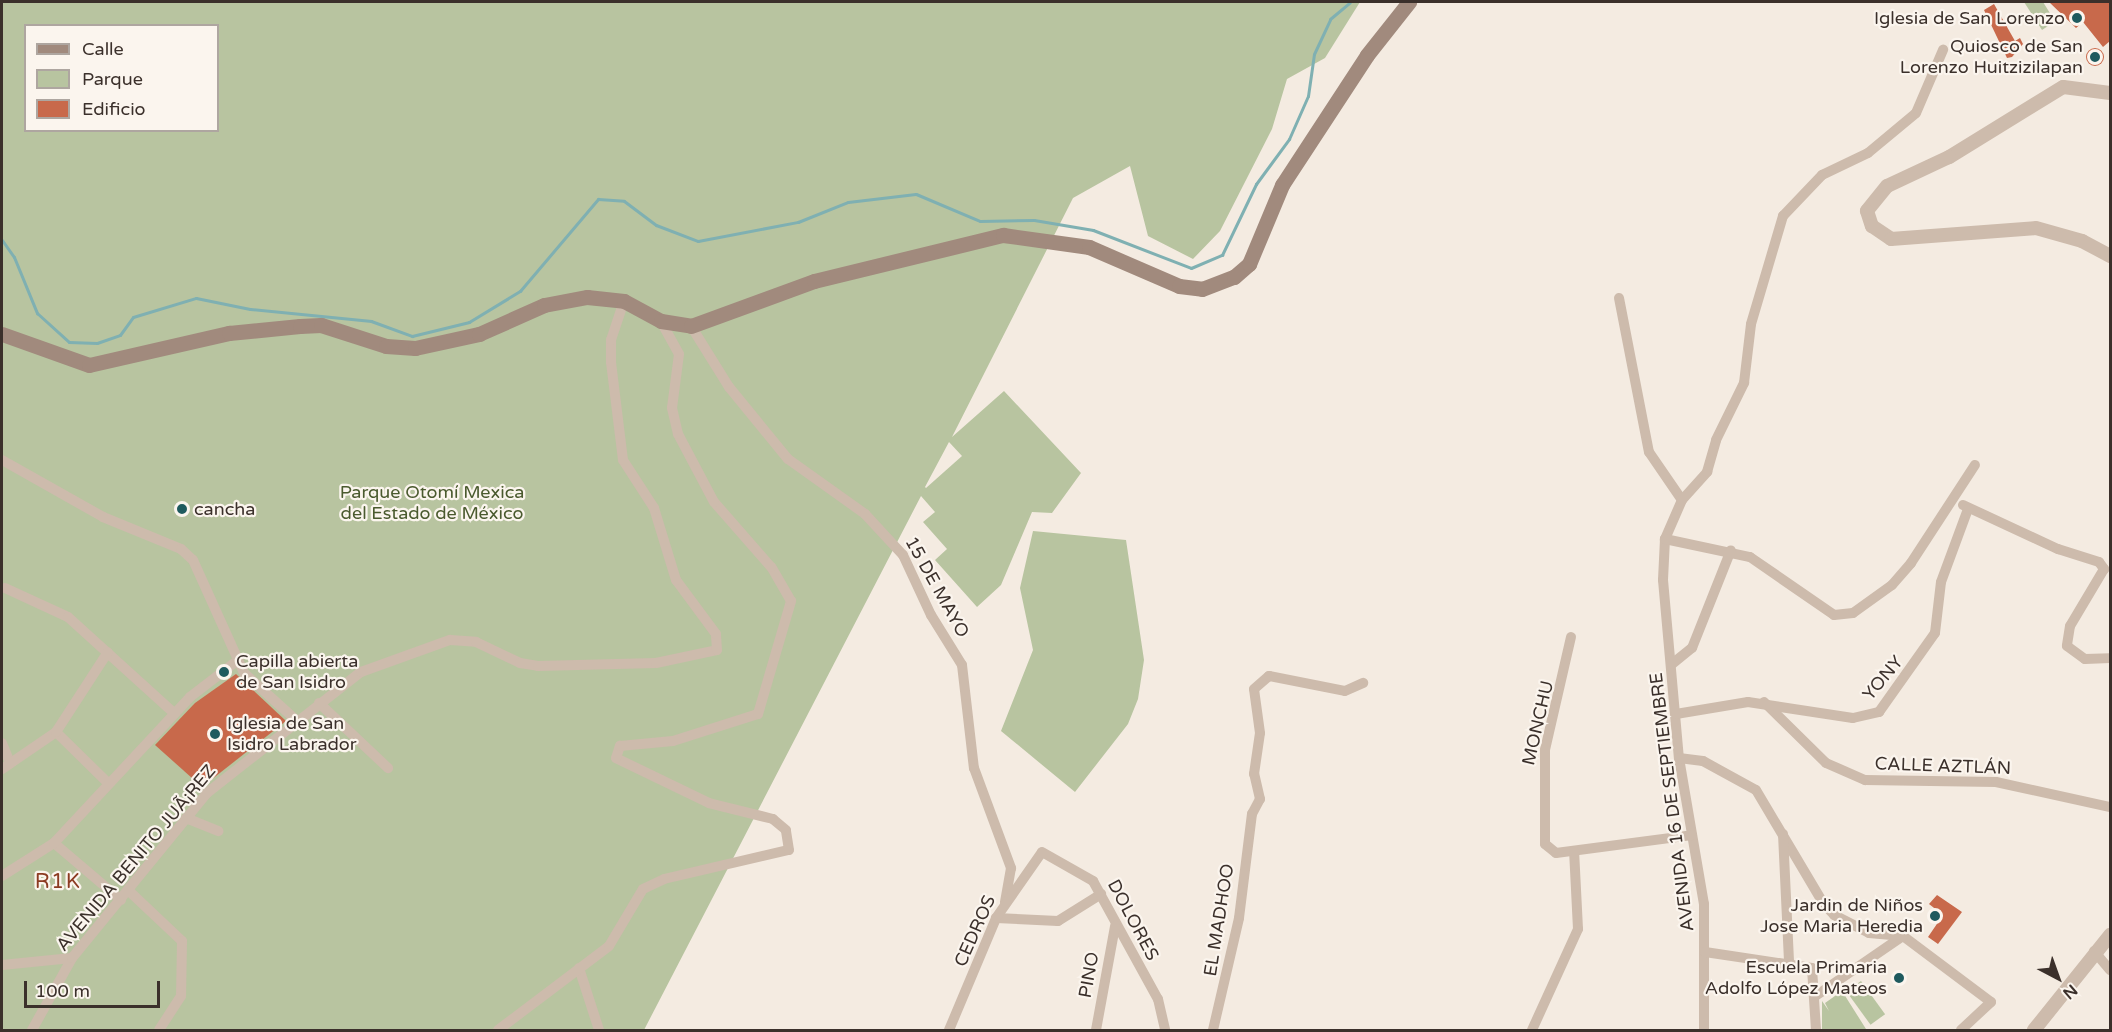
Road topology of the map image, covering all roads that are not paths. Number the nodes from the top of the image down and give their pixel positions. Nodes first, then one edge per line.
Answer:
1 (1409, 2) edge
2 (1943, 50) dead end
3 (2110, 93) edge
4 (2110, 256) edge
5 (1619, 298) dead end
6 (624, 301) junction
7 (661, 321) junction
8 (691, 326) junction
9 (2, 334) edge
10 (2, 460) edge
11 (1975, 465) dead end
12 (1682, 500) junction
13 (1955, 500) junction
14 (1968, 509) junction
15 (1665, 539) junction
16 (1731, 550) junction
17 (5, 588) dead end
18 (1571, 637) dead end
19 (108, 652) junction
20 (2110, 658) edge
21 (237, 661) junction
22 (1672, 664) junction
23 (1363, 682) dead end
24 (1764, 702) junction
25 (319, 703) junction
26 (174, 713) junction
27 (1676, 714) junction
28 (296, 720) junction
29 (56, 732) junction
30 (2, 743) edge
31 (1679, 758) junction
32 (6, 766) edge
33 (388, 768) dead end
34 (108, 783) junction
35 (2110, 807) edge
36 (186, 818) junction
37 (218, 831) dead end
38 (1783, 831) junction
39 (1692, 835) junction
40 (54, 843) junction
41 (1574, 851) junction
42 (1042, 852) joint
43 (3, 874) edge
44 (129, 891) junction
45 (1101, 894) junction
46 (121, 900) junction
47 (1005, 902) junction
48 (996, 918) junction
49 (1115, 926) junction
50 (2110, 935) edge
51 (1903, 936) junction
52 (2094, 951) junction
53 (1705, 952) junction
54 (72, 958) junction
55 (1789, 963) junction
56 (2, 964) edge
57 (579, 968) junction
58 (2110, 970) edge
59 (1817, 995) junction
60 (32, 1030) edge
61 (159, 1030) edge
62 (498, 1030) edge
63 (599, 1030) edge
64 (949, 1030) edge
65 (1096, 1030) edge
66 (1165, 1030) edge
67 (1213, 1030) edge
68 (1532, 1030) edge
69 (1704, 1030) edge
70 (1816, 1030) edge
71 (1961, 1030) edge
72 (2034, 1030) edge

1 - 8 main road
2 - 12 street, AVENIDA 16 DE SEPTIEMBRE
3 - 4 street
5 - 12 street
6 - 7 main road
6 - 9 main road
6 - 25 street, AVENIDA BENITO JUÃ¡REZ
7 - 8 main road
7 - 57 street
8 - 47 street, 15 DE MAYO
10 - 21 street
11 - 13 street
12 - 15 street, AVENIDA 16 DE SEPTIEMBRE
13 - 14 street
13 - 16 street
14 - 20 street
14 - 24 street, YONY
15 - 16 street
15 - 22 street, AVENIDA 16 DE SEPTIEMBRE
16 - 22 street
17 - 19 street
18 - 41 street, MONCHU
19 - 26 street
19 - 29 street
21 - 26 street
21 - 28 street
22 - 27 street, AVENIDA 16 DE SEPTIEMBRE
23 - 67 street, EL MADHOO
24 - 27 street, YONY
24 - 35 street, CALLE AZTLÁN
25 - 28 street, AVENIDA BENITO JUÃ¡REZ
25 - 33 street
26 - 34 street
27 - 31 street, AVENIDA 16 DE SEPTIEMBRE
28 - 36 street, AVENIDA BENITO JUÃ¡REZ
29 - 32 street
29 - 34 street
30 - 32 street
31 - 38 street
31 - 39 street, AVENIDA 16 DE SEPTIEMBRE
34 - 40 street
36 - 37 street
36 - 44 street, AVENIDA BENITO JUÃ¡REZ
38 - 51 street
38 - 55 street
39 - 41 street, MONCHU
39 - 53 street, AVENIDA 16 DE SEPTIEMBRE
40 - 43 street
40 - 46 street
41 - 68 street
42 - 45 street, DOLORES
42 - 47 street, CEDROS
44 - 46 street, AVENIDA BENITO JUÃ¡REZ
44 - 61 street
45 - 48 street
45 - 49 street, DOLORES
46 - 54 street, AVENIDA BENITO JUÃ¡REZ
47 - 48 street, CEDROS
48 - 64 street, CEDROS
49 - 65 street, PINO
49 - 66 street, DOLORES
50 - 52 street
51 - 59 street
51 - 71 street
52 - 58 street
52 - 72 street
53 - 55 street
53 - 69 street, AVENIDA 16 DE SEPTIEMBRE
54 - 56 street
54 - 60 street, AVENIDA BENITO JUÃ¡REZ
55 - 59 street
57 - 62 street
57 - 63 street
59 - 70 street

